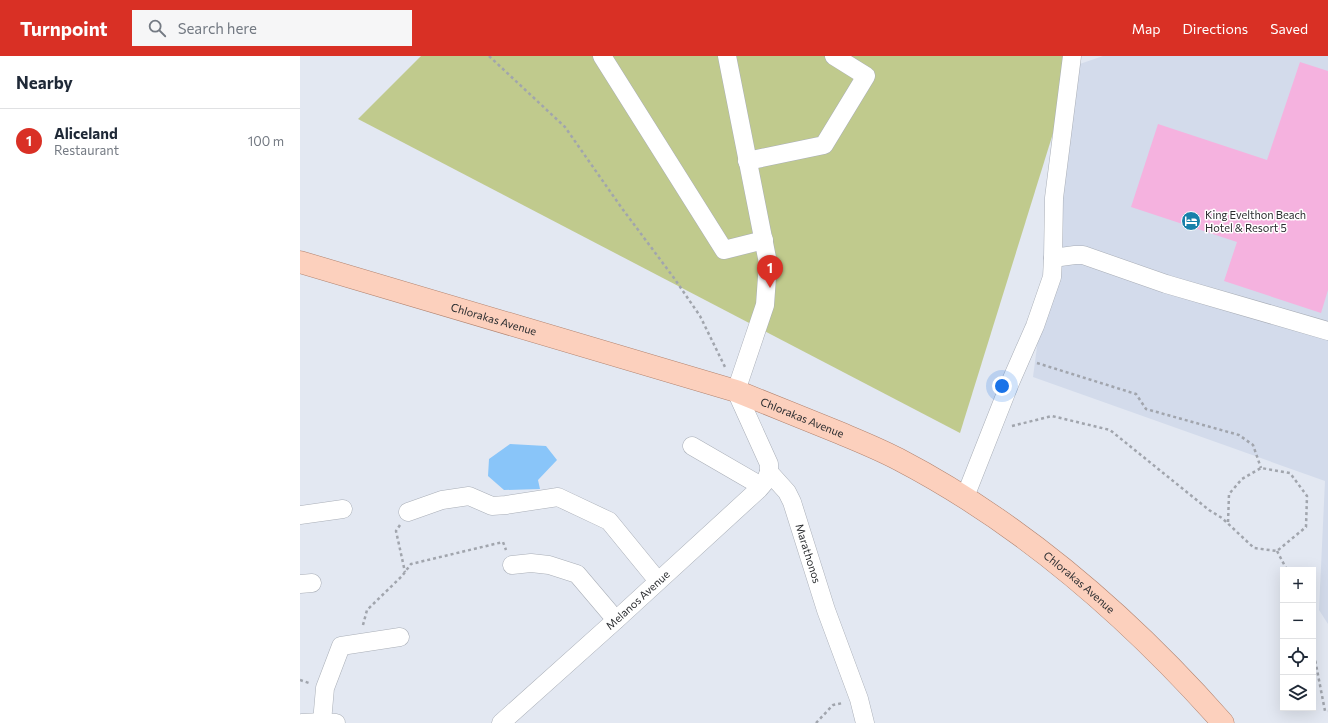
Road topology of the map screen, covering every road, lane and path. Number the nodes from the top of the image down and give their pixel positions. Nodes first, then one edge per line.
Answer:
1 (489, 56) edge
2 (602, 56) edge
3 (727, 56) edge
4 (834, 56) edge
5 (1072, 56) edge
6 (747, 161) junction
7 (764, 240) junction
8 (1053, 258) junction
9 (300, 262) edge
10 (1328, 332) edge
11 (1021, 358) junction
12 (736, 391) junction
13 (992, 431) junction
14 (692, 446) dead end
15 (1261, 468) junction
16 (765, 479) junction
17 (966, 497) junction
18 (343, 509) dead end
19 (408, 512) joint
20 (300, 515) edge
21 (1228, 523) junction
22 (1277, 551) junction
23 (512, 565) joint
24 (1285, 567) edge
25 (405, 573) junction
26 (658, 581) junction
27 (616, 620) junction
28 (400, 637) dead end
29 (360, 643) junction
30 (1316, 664) edge
31 (858, 699) junction
32 (1328, 711) edge
33 (302, 723) edge
34 (329, 723) edge
35 (501, 723) edge
36 (816, 723) edge
37 (865, 723) edge
38 (1223, 723) edge

1 - 12 path
2 - 7 street
3 - 6 street
4 - 6 street
5 - 8 street
6 - 7 street
7 - 12 street
8 - 10 street
8 - 11 street
9 - 12 main road, Chlorakas Avenue
11 - 13 street
11 - 15 path
12 - 16 street, Marathonos
12 - 17 main road, Chlorakas Avenue
13 - 17 street
13 - 21 path
14 - 16 street
15 - 21 path
15 - 22 path
16 - 26 street, Melanos Avenue
16 - 31 street, Marathonos
17 - 38 main road, Chlorakas Avenue
18 - 20 street
19 - 25 path
19 - 26 street
21 - 22 path
22 - 24 path
23 - 25 path
23 - 27 street
25 - 29 path
26 - 27 street, Melanos Avenue
27 - 35 street, Melanos Avenue
28 - 29 street
29 - 34 street
30 - 32 path
31 - 36 path
31 - 37 street, Marathonos
33 - 34 street

